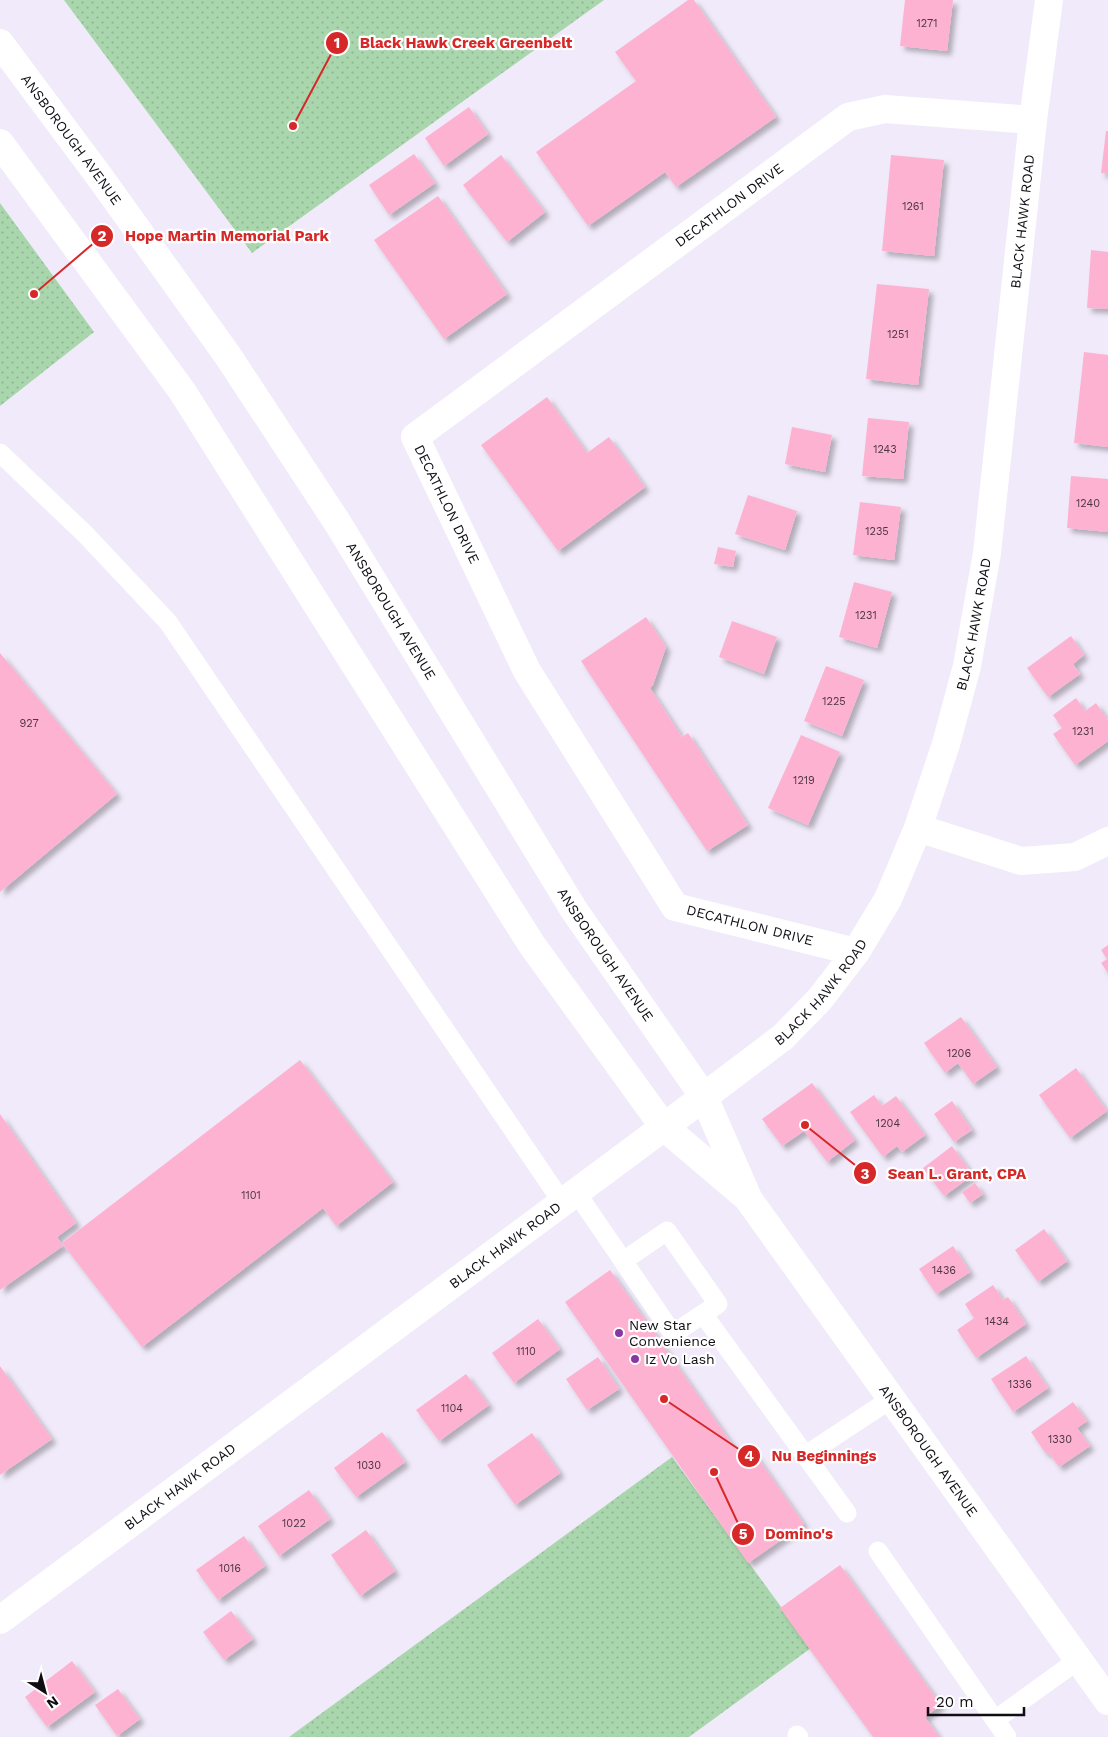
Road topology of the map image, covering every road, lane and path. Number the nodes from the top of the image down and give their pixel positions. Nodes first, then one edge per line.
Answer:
1 (1049, 0) edge
2 (0, 42) edge
3 (1033, 120) junction
4 (0, 143) edge
5 (0, 452) edge
6 (918, 828) junction
7 (1108, 841) edge
8 (856, 952) junction
9 (704, 1097) junction
10 (664, 1127) junction
11 (569, 1197) junction
12 (749, 1200) junction
13 (623, 1261) junction
14 (703, 1314) junction
15 (891, 1398) junction
16 (806, 1455) junction
17 (847, 1513) dead end
18 (878, 1552) dead end
19 (0, 1620) edge
20 (1078, 1660) junction
21 (1108, 1701) edge
22 (995, 1720) junction
23 (1007, 1737) edge

1 - 3 street, BLACK HAWK ROAD
2 - 9 street, ANSBOROUGH AVENUE
3 - 6 street, BLACK HAWK ROAD
3 - 8 street, DECATHLON DRIVE
4 - 10 street, ANSBOROUGH AVENUE
5 - 11 lane
6 - 7 street
6 - 8 street, BLACK HAWK ROAD
8 - 9 street, BLACK HAWK ROAD
9 - 10 street, BLACK HAWK ROAD
9 - 12 street, ANSBOROUGH AVENUE
10 - 11 street, BLACK HAWK ROAD
10 - 12 street, ANSBOROUGH AVENUE
11 - 13 lane
11 - 19 street, BLACK HAWK ROAD
12 - 15 street, ANSBOROUGH AVENUE
13 - 14 lane
13 - 14 lane
14 - 16 lane
15 - 16 lane
15 - 20 street, ANSBOROUGH AVENUE
16 - 17 lane
18 - 22 lane
20 - 21 street, ANSBOROUGH AVENUE
20 - 22 lane
22 - 23 lane

